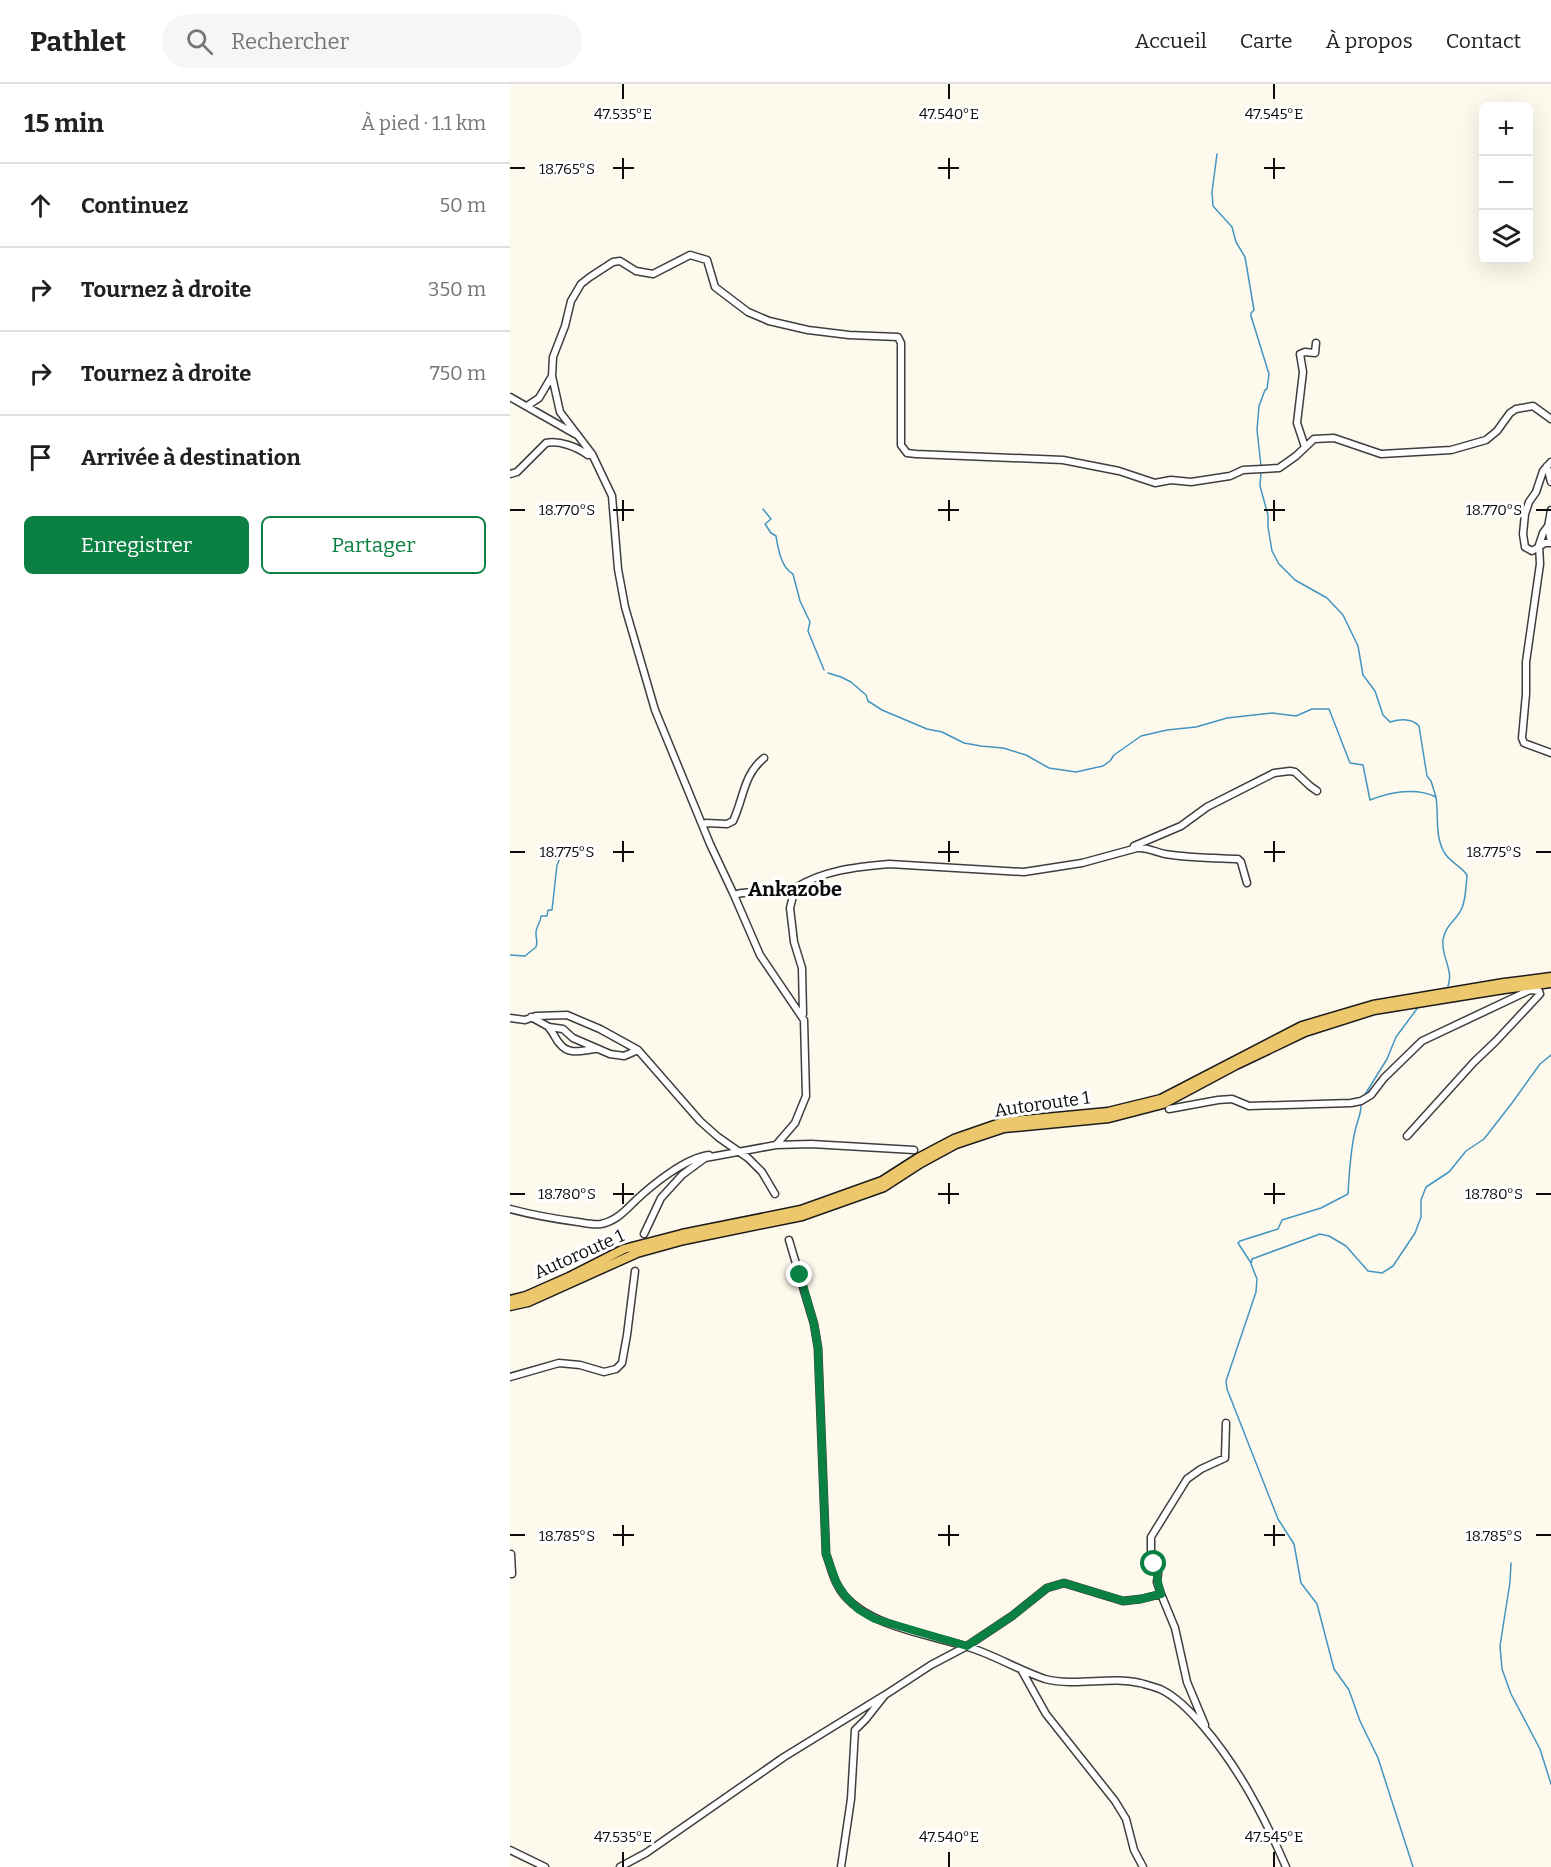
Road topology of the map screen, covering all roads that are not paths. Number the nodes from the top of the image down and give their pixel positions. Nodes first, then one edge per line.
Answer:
1 (1316, 343) dead end
2 (552, 376) junction
3 (510, 397) edge
4 (527, 406) junction
5 (1551, 419) edge
6 (578, 435) junction
7 (1305, 447) junction
8 (592, 454) junction
9 (1549, 464) edge
10 (510, 474) edge
11 (1551, 482) edge
12 (1551, 510) edge
13 (1550, 523) edge
14 (1551, 543) edge
15 (1539, 545) junction
16 (1551, 753) edge
17 (764, 758) dead end
18 (1317, 791) dead end
19 (703, 826) junction
20 (1132, 849) junction
21 (1247, 883) dead end
22 (795, 888) junction
23 (734, 895) junction
24 (1551, 977) edge
25 (1551, 983) edge
26 (530, 1017) junction
27 (510, 1018) edge
28 (804, 1020) junction
29 (549, 1027) junction
30 (598, 1049) junction
31 (638, 1050) junction
32 (1169, 1109) dead end
33 (1407, 1136) dead end
34 (776, 1145) junction
35 (914, 1150) dead end
36 (739, 1151) junction
37 (718, 1155) junction
38 (775, 1194) dead end
39 (510, 1209) edge
40 (644, 1234) dead end
41 (789, 1240) dead end
42 (635, 1270) dead end
43 (510, 1300) edge
44 (510, 1306) edge
45 (510, 1377) edge
46 (1226, 1423) dead end
47 (511, 1554) edge
48 (510, 1574) edge
49 (1161, 1594) junction
50 (967, 1646) junction
51 (1022, 1670) junction
52 (885, 1695) junction
53 (1208, 1731) junction
54 (510, 1850) edge
55 (545, 1867) edge
56 (620, 1867) edge
57 (841, 1867) edge
58 (1143, 1867) edge
59 (1286, 1867) edge

1 - 7 street
2 - 4 street
2 - 6 street
2 - 7 street
3 - 4 street
4 - 6 street
5 - 7 street
6 - 8 street
8 - 10 street
8 - 19 street
9 - 11 street
9 - 15 street
12 - 13 street
13 - 14 street
13 - 15 street
14 - 15 street
15 - 16 street
17 - 19 street
18 - 20 street
19 - 23 street
20 - 21 street
20 - 22 street
22 - 23 street
22 - 28 street
23 - 28 street
24 - 43 main road, Autoroute 1
25 - 44 main road, Autoroute 1
26 - 27 street
26 - 29 street
26 - 31 street
28 - 34 street
29 - 30 street
29 - 30 street
30 - 31 street
31 - 36 street
32 - 33 street
34 - 35 street
34 - 36 street
36 - 37 street
36 - 38 street
37 - 39 street
37 - 40 street
41 - 50 street
42 - 45 street
46 - 49 street
47 - 48 street
49 - 50 street
49 - 53 street
50 - 51 street
50 - 52 street
51 - 53 street
51 - 58 street
52 - 56 street
52 - 57 street
53 - 59 street
54 - 55 street

